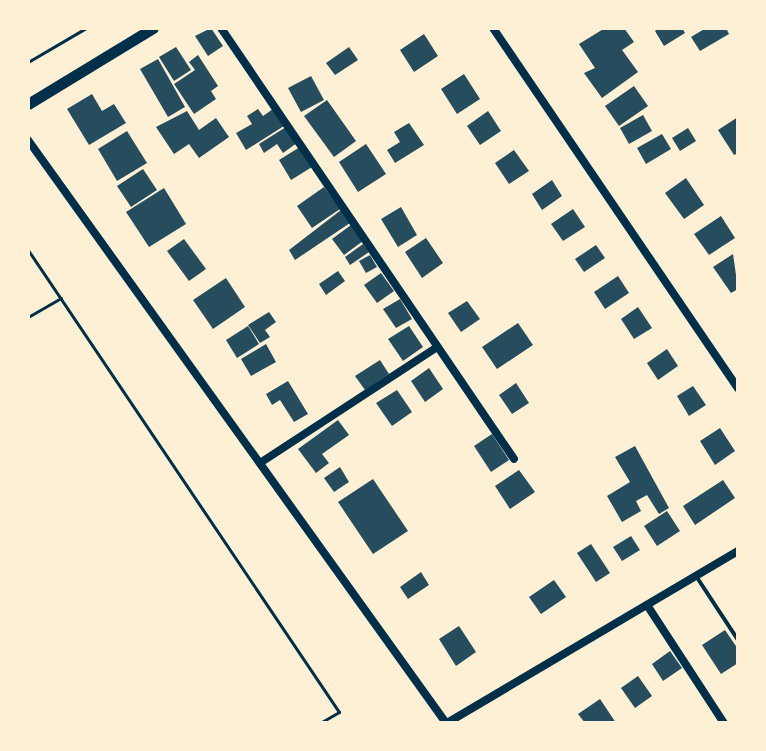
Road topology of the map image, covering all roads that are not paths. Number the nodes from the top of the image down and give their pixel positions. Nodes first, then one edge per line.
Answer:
1 (153, 28) edge
2 (221, 28) edge
3 (493, 28) edge
4 (28, 104) edge
5 (28, 140) edge
6 (436, 348) junction
7 (738, 389) edge
8 (514, 459) dead end
9 (260, 463) junction
10 (738, 551) edge
11 (696, 576) junction
12 (647, 605) junction
13 (738, 640) edge
14 (446, 723) edge
15 (724, 723) edge

1 - 4 main road
2 - 6 street
3 - 7 street
5 - 9 street
6 - 8 street
6 - 9 street
9 - 14 street
10 - 11 street
11 - 12 street
11 - 13 lane
12 - 14 street
12 - 15 street

